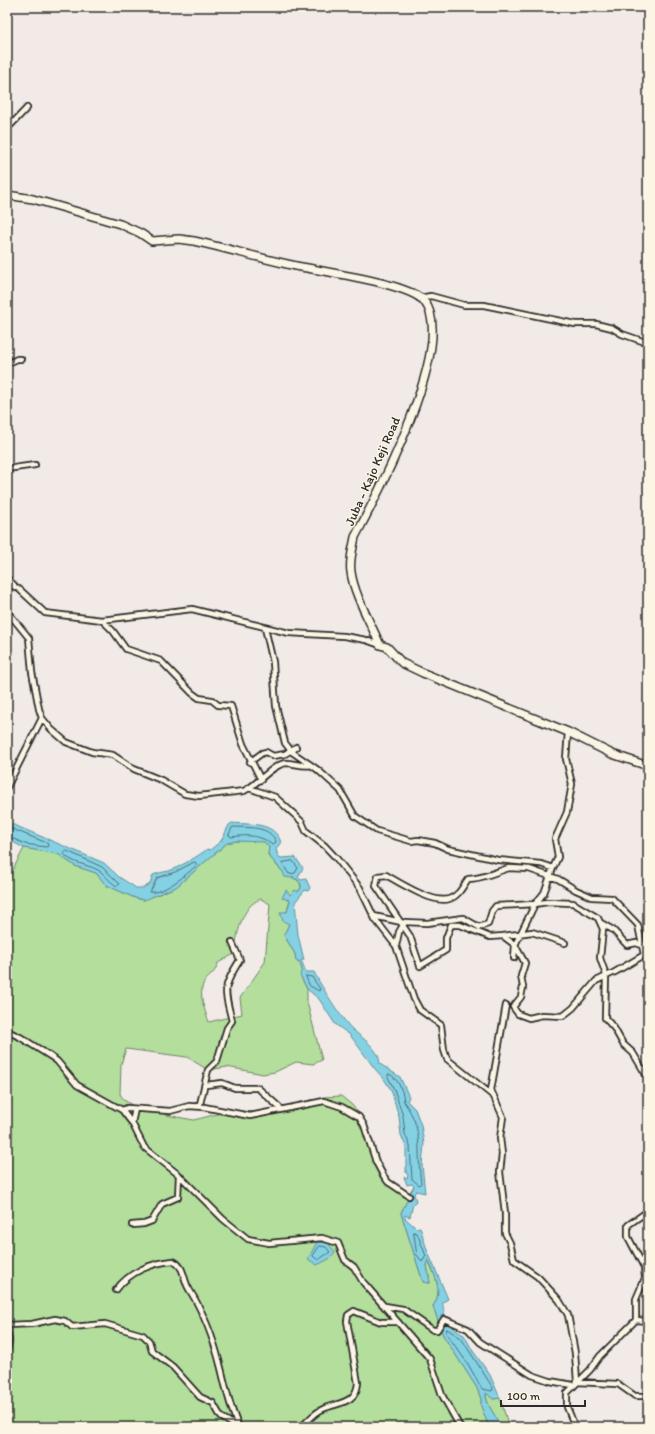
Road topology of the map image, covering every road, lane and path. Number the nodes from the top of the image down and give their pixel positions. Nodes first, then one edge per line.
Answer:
1 (27, 108) dead end
2 (7, 129) edge
3 (7, 195) edge
4 (419, 298) junction
5 (648, 343) edge
6 (21, 359) dead end
7 (7, 364) edge
8 (35, 465) dead end
9 (7, 469) edge
10 (7, 578) edge
11 (7, 583) edge
12 (19, 589) junction
13 (7, 611) edge
14 (102, 620) junction
15 (265, 628) junction
16 (380, 645) junction
17 (42, 718) junction
18 (568, 732) junction
19 (292, 752) junction
20 (250, 762) junction
21 (311, 765) junction
22 (648, 766) edge
23 (261, 780) junction
24 (7, 787) edge
25 (249, 788) junction
26 (553, 868) junction
27 (535, 904) junction
28 (374, 916) junction
29 (405, 922) junction
30 (601, 923) junction
31 (522, 933) junction
32 (503, 936) junction
33 (232, 942) dead end
34 (565, 943) dead end
35 (515, 945) junction
36 (396, 946) junction
37 (648, 946) edge
38 (514, 958) dead end
39 (506, 1006) dead end
40 (7, 1031) edge
41 (648, 1077) edge
42 (206, 1085) junction
43 (492, 1095) junction
44 (195, 1107) junction
45 (279, 1107) dead end
46 (135, 1109) junction
47 (122, 1110) junction
48 (132, 1123) junction
49 (179, 1175) junction
50 (409, 1196) dead end
51 (648, 1211) edge
52 (132, 1225) dead end
53 (641, 1285) junction
54 (648, 1285) edge
55 (116, 1290) dead end
56 (385, 1306) junction
57 (636, 1320) junction
58 (648, 1321) edge
59 (398, 1322) junction
60 (7, 1325) edge
61 (7, 1328) edge
62 (7, 1351) edge
63 (575, 1384) junction
64 (648, 1396) edge
65 (238, 1427) edge
66 (301, 1427) edge
67 (460, 1427) edge
68 (575, 1427) edge

1 - 2 street
3 - 4 main road, Juba - Kajo Keji Road
4 - 5 street
4 - 16 main road, Juba - Kajo Keji Road
6 - 7 street
8 - 9 street
10 - 12 street
11 - 12 street
12 - 14 street
13 - 17 street
14 - 15 street
14 - 20 street
15 - 16 street
15 - 19 street
16 - 18 main road
17 - 24 street
17 - 25 street
18 - 22 main road
18 - 26 street
19 - 20 street
19 - 21 street
20 - 23 street
21 - 23 street
21 - 26 street
23 - 25 street
25 - 28 street
26 - 27 street
27 - 29 street
27 - 30 street
27 - 31 street
28 - 29 street
28 - 36 street
29 - 36 street
30 - 37 street
30 - 41 street
31 - 32 street
31 - 34 street
31 - 35 street
32 - 35 street
32 - 35 street
33 - 42 street
35 - 38 street
36 - 43 street
39 - 43 street
40 - 47 street
42 - 44 street
42 - 45 street
43 - 63 street
44 - 46 street
44 - 50 street
46 - 47 street
46 - 48 street
47 - 48 street
48 - 49 street
49 - 52 street
49 - 56 street
51 - 53 street
53 - 54 street
53 - 57 street
55 - 65 street
56 - 59 street
56 - 63 street
57 - 58 street
57 - 63 street
59 - 66 street
59 - 67 street
60 - 65 street
61 - 62 street
63 - 64 street
63 - 68 street

